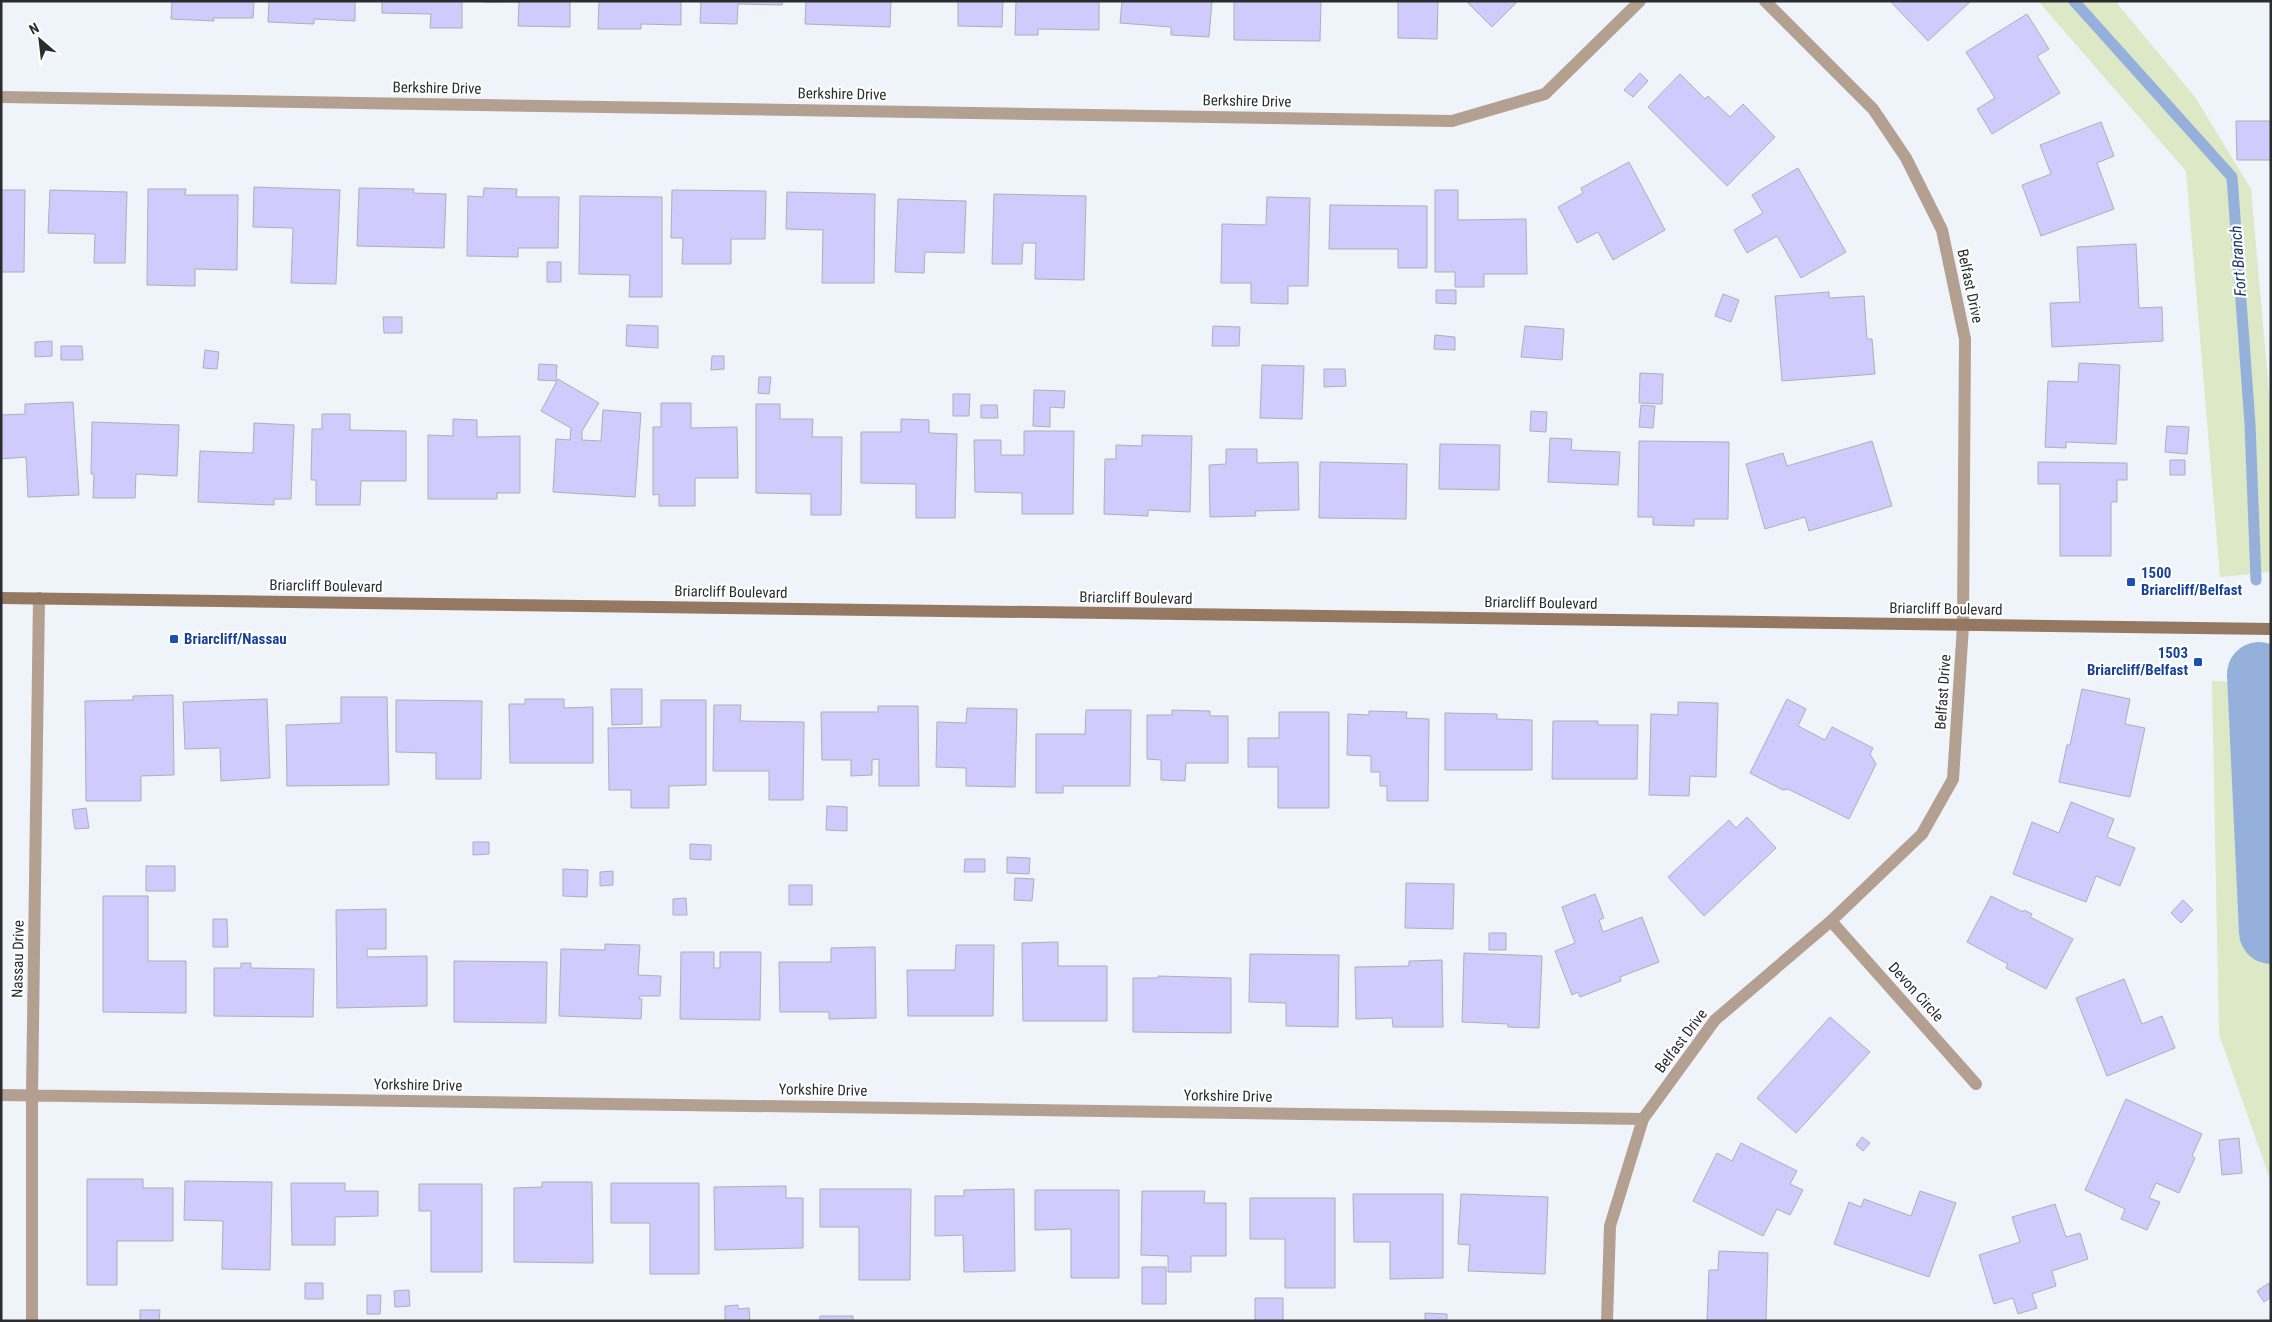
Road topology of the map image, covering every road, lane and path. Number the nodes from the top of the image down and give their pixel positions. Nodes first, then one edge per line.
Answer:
1 (1640, 1) edge
2 (1765, 1) edge
3 (1, 97) edge
4 (1, 598) edge
5 (39, 598) junction
6 (1963, 626) junction
7 (2271, 630) edge
8 (1831, 921) junction
9 (1976, 1084) dead end
10 (1, 1095) edge
11 (32, 1096) junction
12 (1643, 1119) junction
13 (32, 1321) edge
14 (1608, 1321) edge

1 - 3 street, Berkshire Drive
2 - 6 street, Belfast Drive
4 - 5 street, Briarcliff Boulevard
5 - 6 street, Briarcliff Boulevard
5 - 11 street, Nassau Drive
6 - 7 street, Briarcliff Boulevard
6 - 8 street, Belfast Drive
8 - 9 street, Devon Circle
8 - 12 street, Belfast Drive
10 - 11 street, Yorkshire Drive
11 - 12 street, Yorkshire Drive
11 - 13 street, Nassau Drive
12 - 14 street, Belfast Drive

